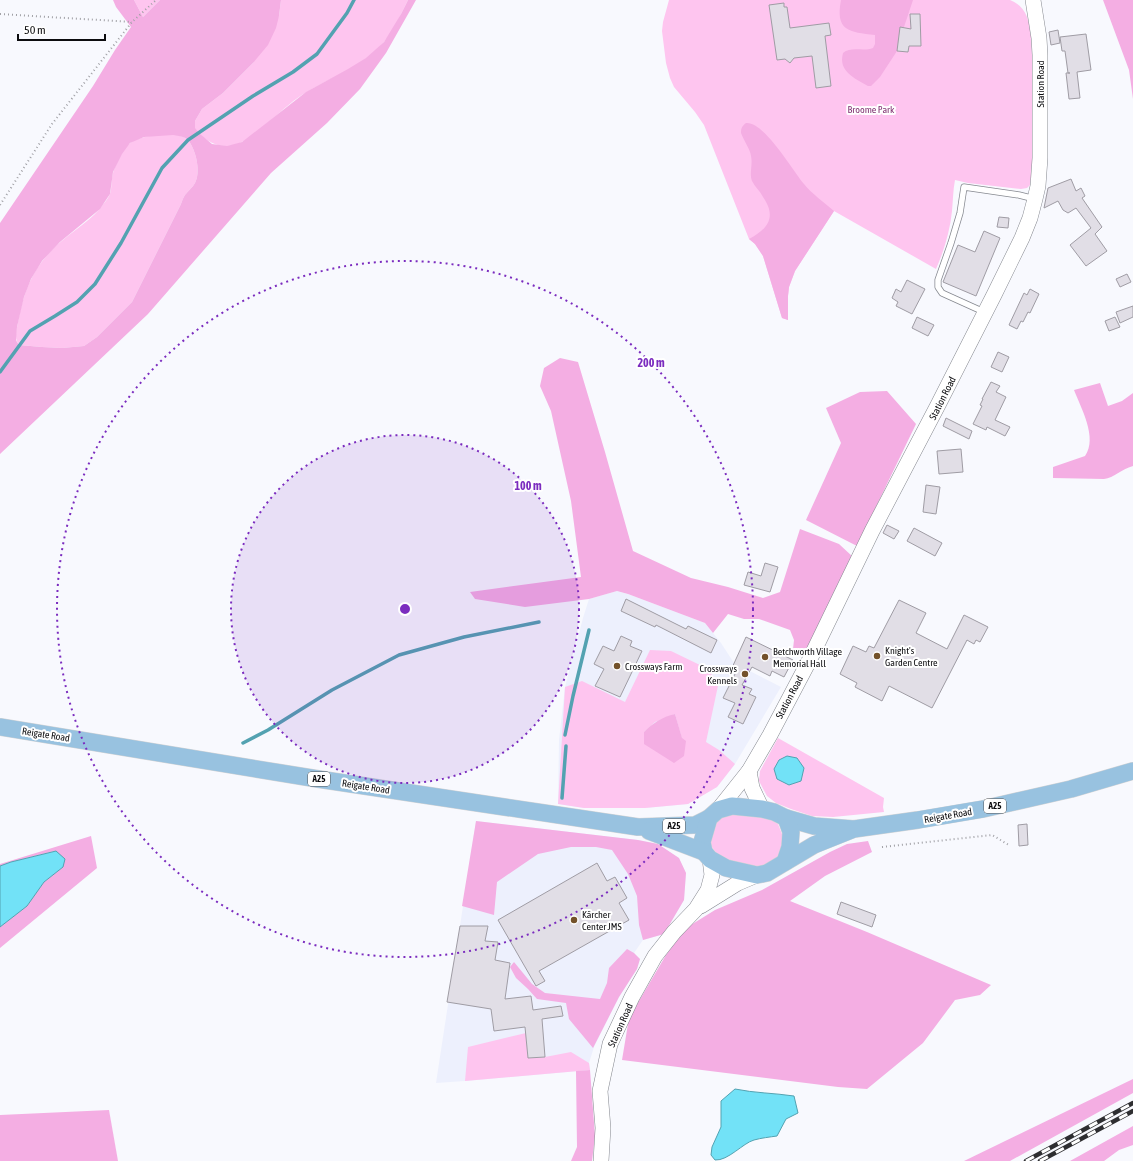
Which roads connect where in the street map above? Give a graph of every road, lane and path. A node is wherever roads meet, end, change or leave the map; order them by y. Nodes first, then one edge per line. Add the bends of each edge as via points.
1 (156, 0) edge
2 (1033, 0) edge
3 (0, 14) edge
4 (132, 22) junction
5 (1036, 199) junction
6 (0, 205) edge
7 (985, 312) junction
8 (0, 727) edge
9 (1133, 770) edge
10 (749, 771) junction
11 (762, 809) junction
12 (714, 814) junction
13 (786, 818) junction
14 (638, 827) junction
15 (854, 829) junction
16 (1009, 845) dead end
17 (882, 847) dead end
18 (707, 856) junction
19 (785, 862) junction
20 (758, 875) junction
21 (696, 909) junction
22 (601, 1161) edge

1 - 4 path
2 - 5 street, Station Road via 1041,65
3 - 4 path
4 - 6 path via 52,124
5 - 7 street, Station Road via 1024,232
5 - 7 lane via 964,187 960,213 938,287 942,293
7 - 10 street, Station Road via 872,531 808,663
8 - 14 main road, Reigate Road / A25
9 - 15 main road, Reigate Road / A25 via 1071,789 982,809
10 - 11 street via 752,788
10 - 12 street, Station Road
11 - 12 main road via 732,806
11 - 13 main road
12 - 14 main road, Reigate Road / A25 via 694,825
12 - 18 main road via 702,842
13 - 15 main road, Reigate Road / A25 via 814,826
13 - 19 main road via 791,832
14 - 18 main road, Reigate Road / A25
15 - 19 main road, Reigate Road / A25 via 814,845
16 - 17 path via 992,835
18 - 20 main road via 726,868
18 - 21 street, Station Road via 712,875 708,890
19 - 20 main road via 767,873
20 - 21 street, Station Road via 738,882
21 - 22 street, Station Road via 655,956 610,1044 600,1091 603,1128

